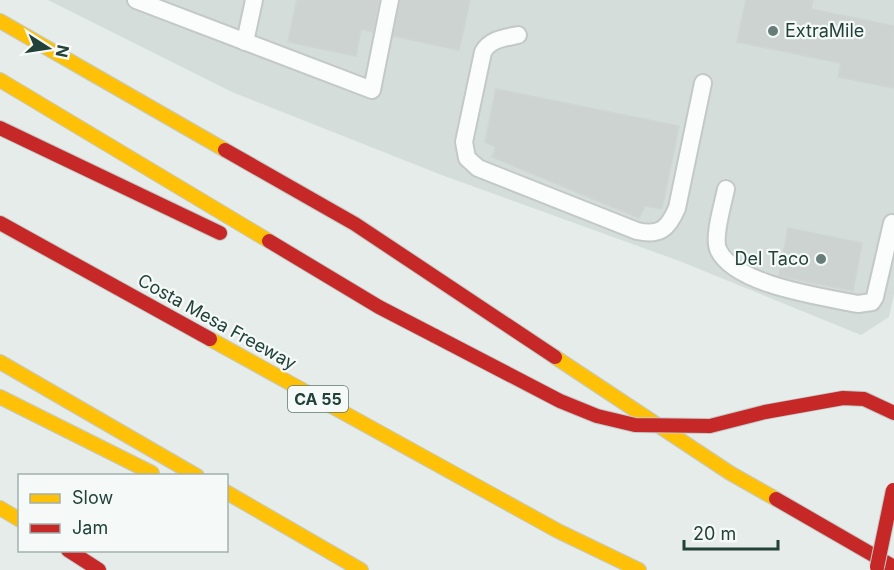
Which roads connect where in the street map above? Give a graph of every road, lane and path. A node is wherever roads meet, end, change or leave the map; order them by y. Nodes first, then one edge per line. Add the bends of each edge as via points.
1 (136, 0) edge
2 (254, 0) edge
3 (390, 0) edge
4 (0, 21) edge
5 (518, 35) dead end
6 (245, 42) junction
7 (0, 80) edge
8 (703, 83) dead end
9 (0, 128) edge
10 (726, 189) dead end
11 (0, 223) edge
12 (892, 223) dead end
13 (227, 236) dead end
14 (260, 251) dead end
15 (379, 307) junction
16 (0, 362) edge
17 (0, 397) edge
18 (894, 413) edge
19 (154, 474) edge
20 (194, 474) edge
21 (893, 490) edge
22 (228, 493) edge
23 (0, 508) edge
24 (18, 519) edge
25 (247, 520) dead end
26 (71, 552) edge
27 (877, 567) dead end
28 (894, 567) edge
29 (99, 570) edge
30 (347, 570) edge
31 (361, 570) edge
32 (639, 570) edge

1 - 6 lane
2 - 6 lane
3 - 6 lane via 372,90
4 - 28 main road via 355,224 730,473
5 - 8 lane via 492,42 483,52 464,142 467,158 478,168 637,231 661,231 671,222
7 - 15 main road
9 - 13 main road
10 - 12 lane via 717,239 718,250 726,260 759,281 858,304 872,302 875,297
11 - 32 main road, Costa Mesa Freeway / CA 55 via 558,531
14 - 15 main road
15 - 18 main road, bridge via 561,401 597,416 635,425 710,426 843,398 864,399
16 - 20 main road
17 - 19 main road
21 - 27 main road, bridge
22 - 31 main road
23 - 24 main road
25 - 30 main road
26 - 29 main road

